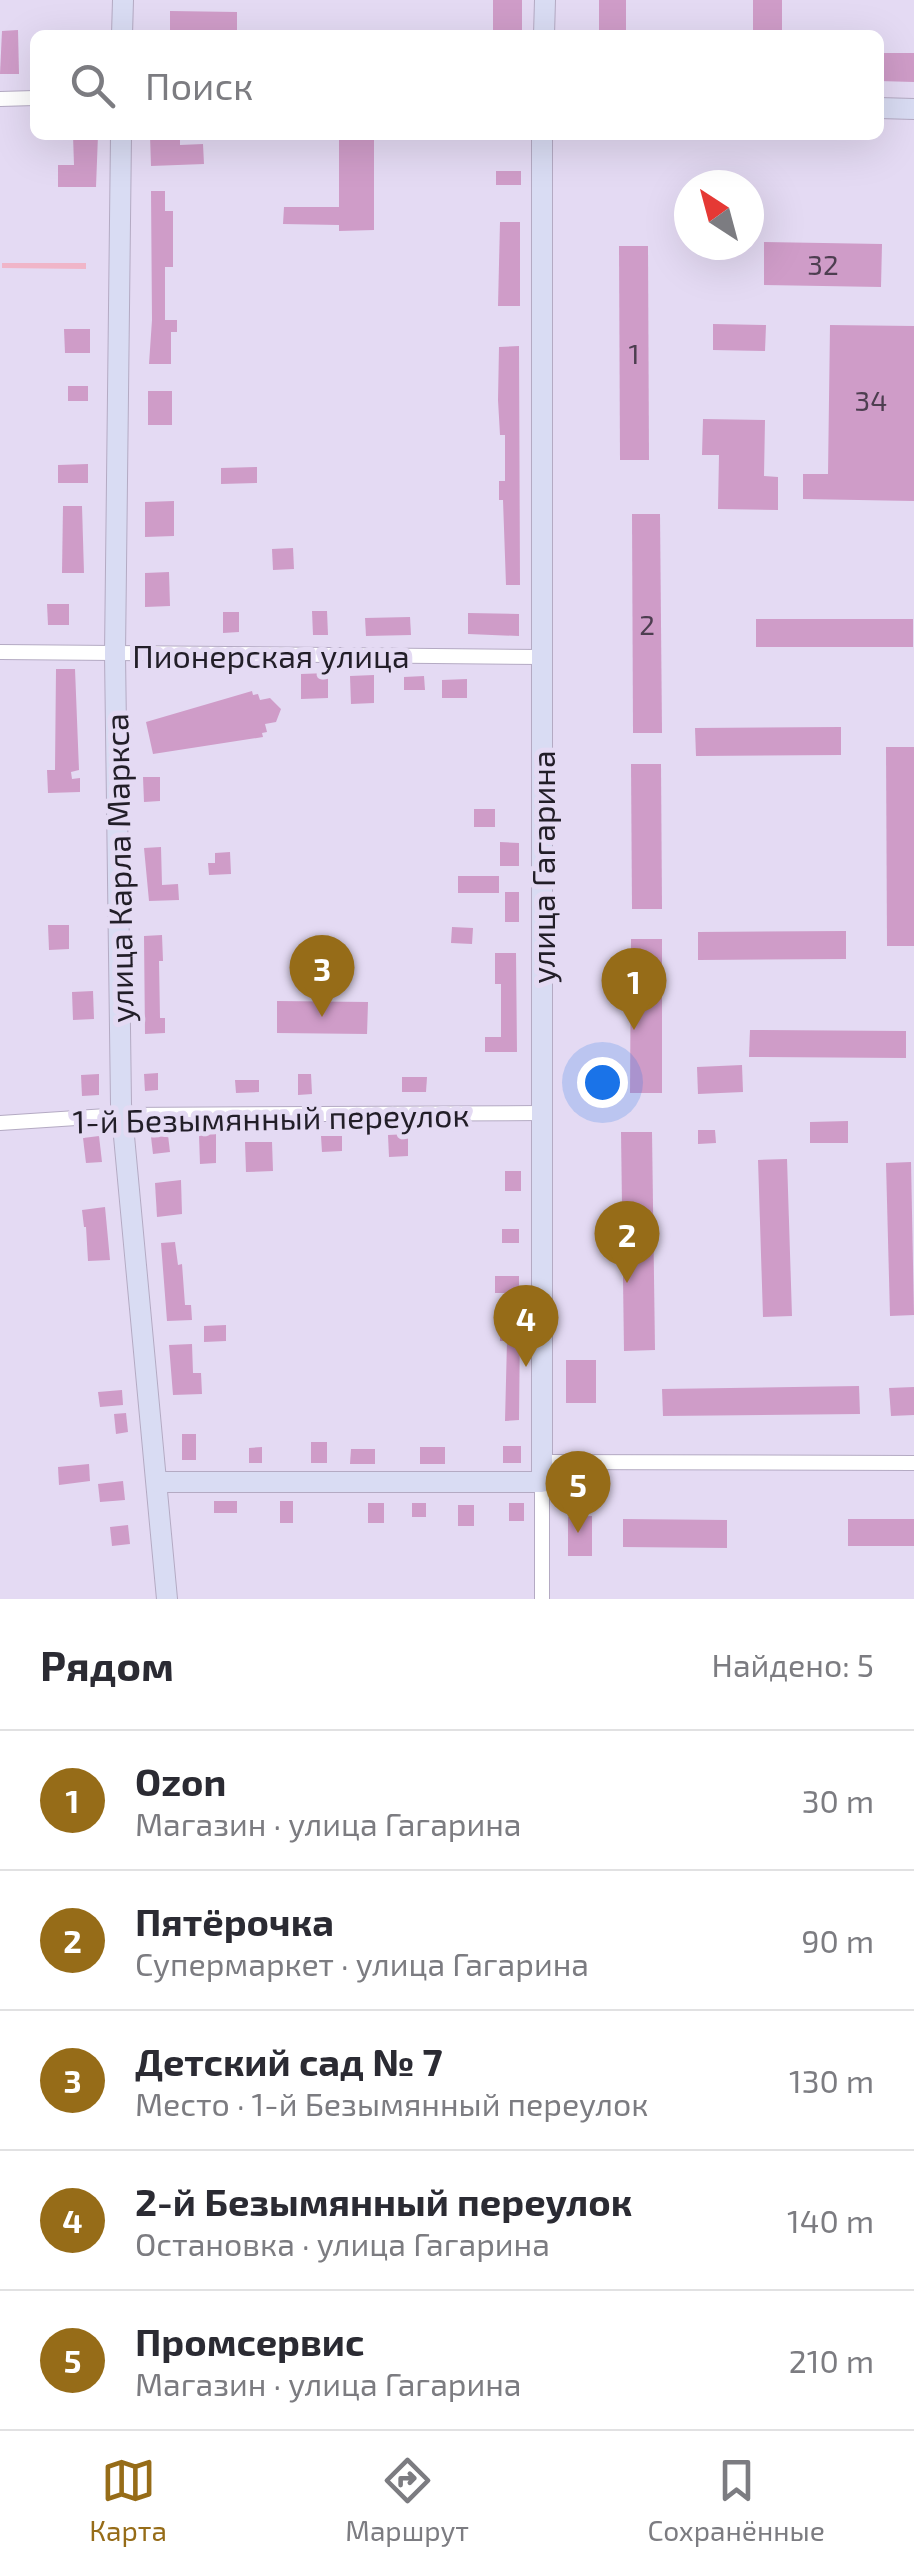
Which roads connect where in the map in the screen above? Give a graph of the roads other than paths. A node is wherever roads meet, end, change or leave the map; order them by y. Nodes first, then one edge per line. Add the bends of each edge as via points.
1 (123, 0) edge
2 (545, 0) edge
3 (122, 30) edge
4 (544, 30) edge
5 (30, 98) edge
6 (0, 99) edge
7 (884, 108) edge
8 (914, 108) edge
9 (121, 140) edge
10 (542, 140) edge
11 (0, 652) edge
12 (115, 654) junction
13 (542, 657) junction
14 (542, 1114) junction
15 (122, 1116) junction
16 (0, 1123) edge
17 (914, 1462) edge
18 (542, 1472) junction
19 (158, 1482) junction
20 (167, 1599) edge
21 (542, 1599) edge

1 - 3 main road
2 - 4 main road
5 - 6 street
7 - 8 main road
9 - 12 main road, улица Карла Маркса
10 - 13 main road, улица Гагарина
11 - 12 street, Пионерская улица
12 - 13 street, Пионерская улица
12 - 15 main road, улица Карла Маркса
13 - 14 main road, улица Гагарина
14 - 15 street, 1-й Безымянный переулок
14 - 18 main road, улица Гагарина
15 - 16 street, 1-й Безымянный переулок
15 - 19 main road, улица Карла Маркса
17 - 18 street
18 - 19 main road
18 - 21 street, улица Гагарина
19 - 20 main road, улица Карла Маркса

